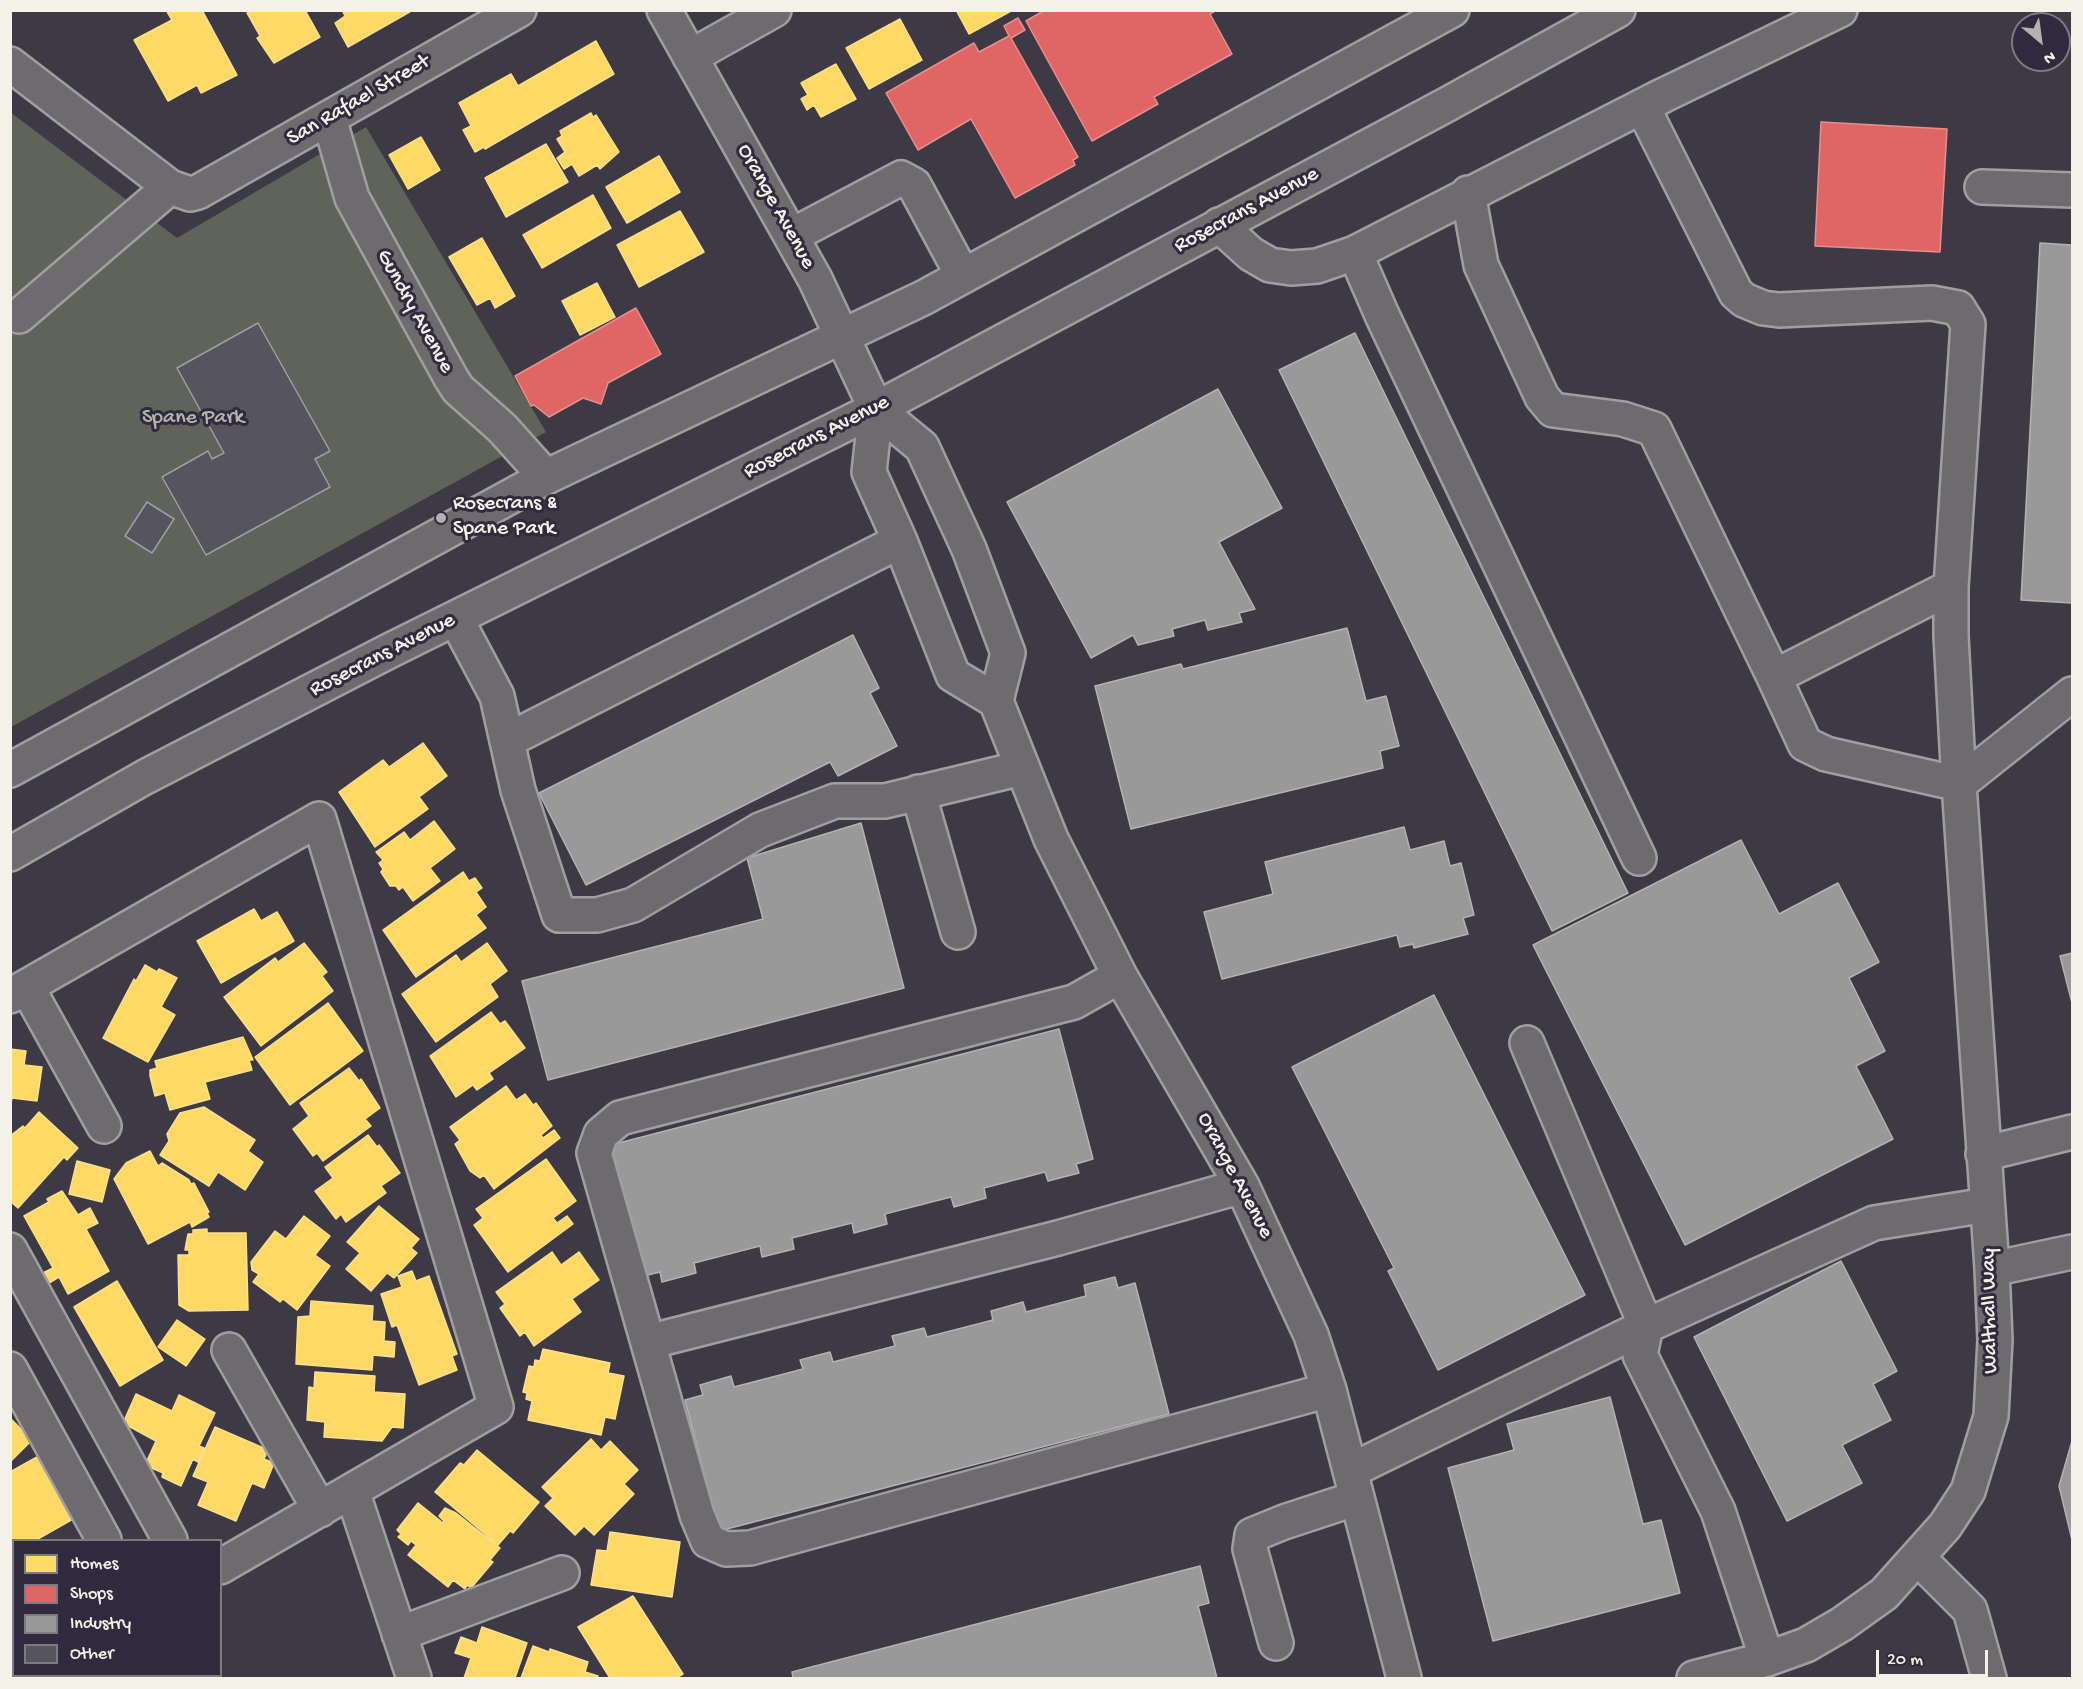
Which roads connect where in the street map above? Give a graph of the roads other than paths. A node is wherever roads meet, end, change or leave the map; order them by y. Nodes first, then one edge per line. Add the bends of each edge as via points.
1 (519, 10) edge
2 (664, 10) edge
3 (774, 10) edge
4 (1452, 10) edge
5 (1618, 10) edge
6 (1840, 10) edge
7 (690, 57) junction
8 (10, 64) edge
9 (1642, 106) junction
10 (329, 118) junction
11 (1982, 187) dead end
12 (184, 190) junction
13 (2073, 190) edge
14 (1468, 193) junction
15 (1219, 225) junction
16 (791, 236) junction
17 (1355, 253) junction
18 (963, 276) junction
19 (20, 316) dead end
20 (844, 338) junction
21 (876, 410) junction
22 (546, 477) junction
23 (900, 541) junction
24 (1951, 586) junction
25 (456, 619) junction
26 (1774, 677) junction
27 (2073, 694) edge
28 (996, 701) junction
29 (508, 740) junction
30 (1022, 768) junction
31 (10, 770) edge
32 (1959, 784) junction
33 (918, 792) junction
34 (10, 854) edge
35 (1639, 858) dead end
36 (958, 932) dead end
37 (1120, 976) junction
38 (19, 991) edge
39 (1527, 1042) dead end
40 (104, 1126) dead end
41 (2073, 1132) edge
42 (1983, 1154) junction
43 (1242, 1186) junction
44 (1987, 1205) junction
45 (10, 1250) edge
46 (2073, 1252) edge
47 (1992, 1269) junction
48 (1646, 1326) junction
49 (648, 1342) junction
50 (230, 1350) dead end
51 (10, 1369) edge
52 (1329, 1390) junction
53 (1353, 1484) junction
54 (352, 1491) junction
55 (320, 1510) junction
56 (103, 1539) edge
57 (169, 1539) edge
58 (1918, 1558) junction
59 (222, 1566) edge
60 (562, 1573) dead end
61 (399, 1634) junction
62 (1276, 1643) dead end
63 (1767, 1659) junction
64 (414, 1678) edge
65 (1404, 1678) edge
66 (1694, 1678) edge
67 (1989, 1678) edge

1 - 10 street, San Rafael Street
2 - 7 street, Orange Avenue
3 - 7 street
4 - 18 street
5 - 15 street, Rosecrans Avenue
6 - 9 street
7 - 16 street, Orange Avenue
8 - 12 street
9 - 14 street
9 - 24 street, Walthall Way via 1736,293 1744,300 1779,310 1932,303 1958,308 1968,324
10 - 12 street, San Rafael Street
10 - 22 street, Gundry Avenue via 352,198 451,378
11 - 13 street
12 - 19 street, San Rafael Street
14 - 17 street
14 - 26 street via 1481,265 1542,397 1553,410 1623,419 1654,429
15 - 17 street via 1251,254 1270,265 1317,266
15 - 21 street, Rosecrans Avenue
16 - 18 street via 901,178 914,185
16 - 20 street, Orange Avenue
17 - 35 street
18 - 20 street
20 - 21 street, Orange Avenue
20 - 22 street
21 - 23 street via 868,472
21 - 25 street, Rosecrans Avenue
21 - 28 street, Orange Avenue via 922,447 969,549 1008,653
22 - 31 street
23 - 28 street via 953,675
23 - 29 street
24 - 26 street
24 - 32 street, Walthall Way
25 - 29 street via 497,696
25 - 34 street, Rosecrans Avenue via 146,777
26 - 32 street via 1805,744 1826,754
27 - 32 street
28 - 30 street, Orange Avenue
29 - 33 street via 518,790 559,915 571,917 633,905 760,830 816,807 835,801 885,801
30 - 33 street
30 - 37 street, Orange Avenue via 1063,865
32 - 42 street, Walthall Way
33 - 36 street
37 - 43 street, Orange Avenue
37 - 49 street via 1074,1002 620,1118 601,1134 594,1153
38 - 40 street
38 - 54 street via 319,819 496,1407
39 - 48 street
41 - 42 street
42 - 44 street, Walthall Way
43 - 49 street via 1058,1238
43 - 52 street, Orange Avenue via 1298,1302
44 - 47 street, Walthall Way
44 - 48 street via 1874,1223
45 - 57 street
46 - 47 street
47 - 58 street, Walthall Way via 1992,1405 1981,1455 1968,1491
48 - 53 street
48 - 63 street via 1640,1355 1718,1511
49 - 52 street via 697,1515 708,1540 726,1549 750,1548
50 - 55 street
51 - 56 street
52 - 53 street, Orange Avenue
53 - 62 street via 1252,1535 1250,1549
53 - 65 street, Orange Avenue
54 - 55 street
54 - 61 street
55 - 59 street
58 - 63 street, Walthall Way via 1884,1594 1842,1624 1806,1645
58 - 67 street via 1970,1610
60 - 61 street
61 - 64 street
63 - 66 street, Walthall Way

